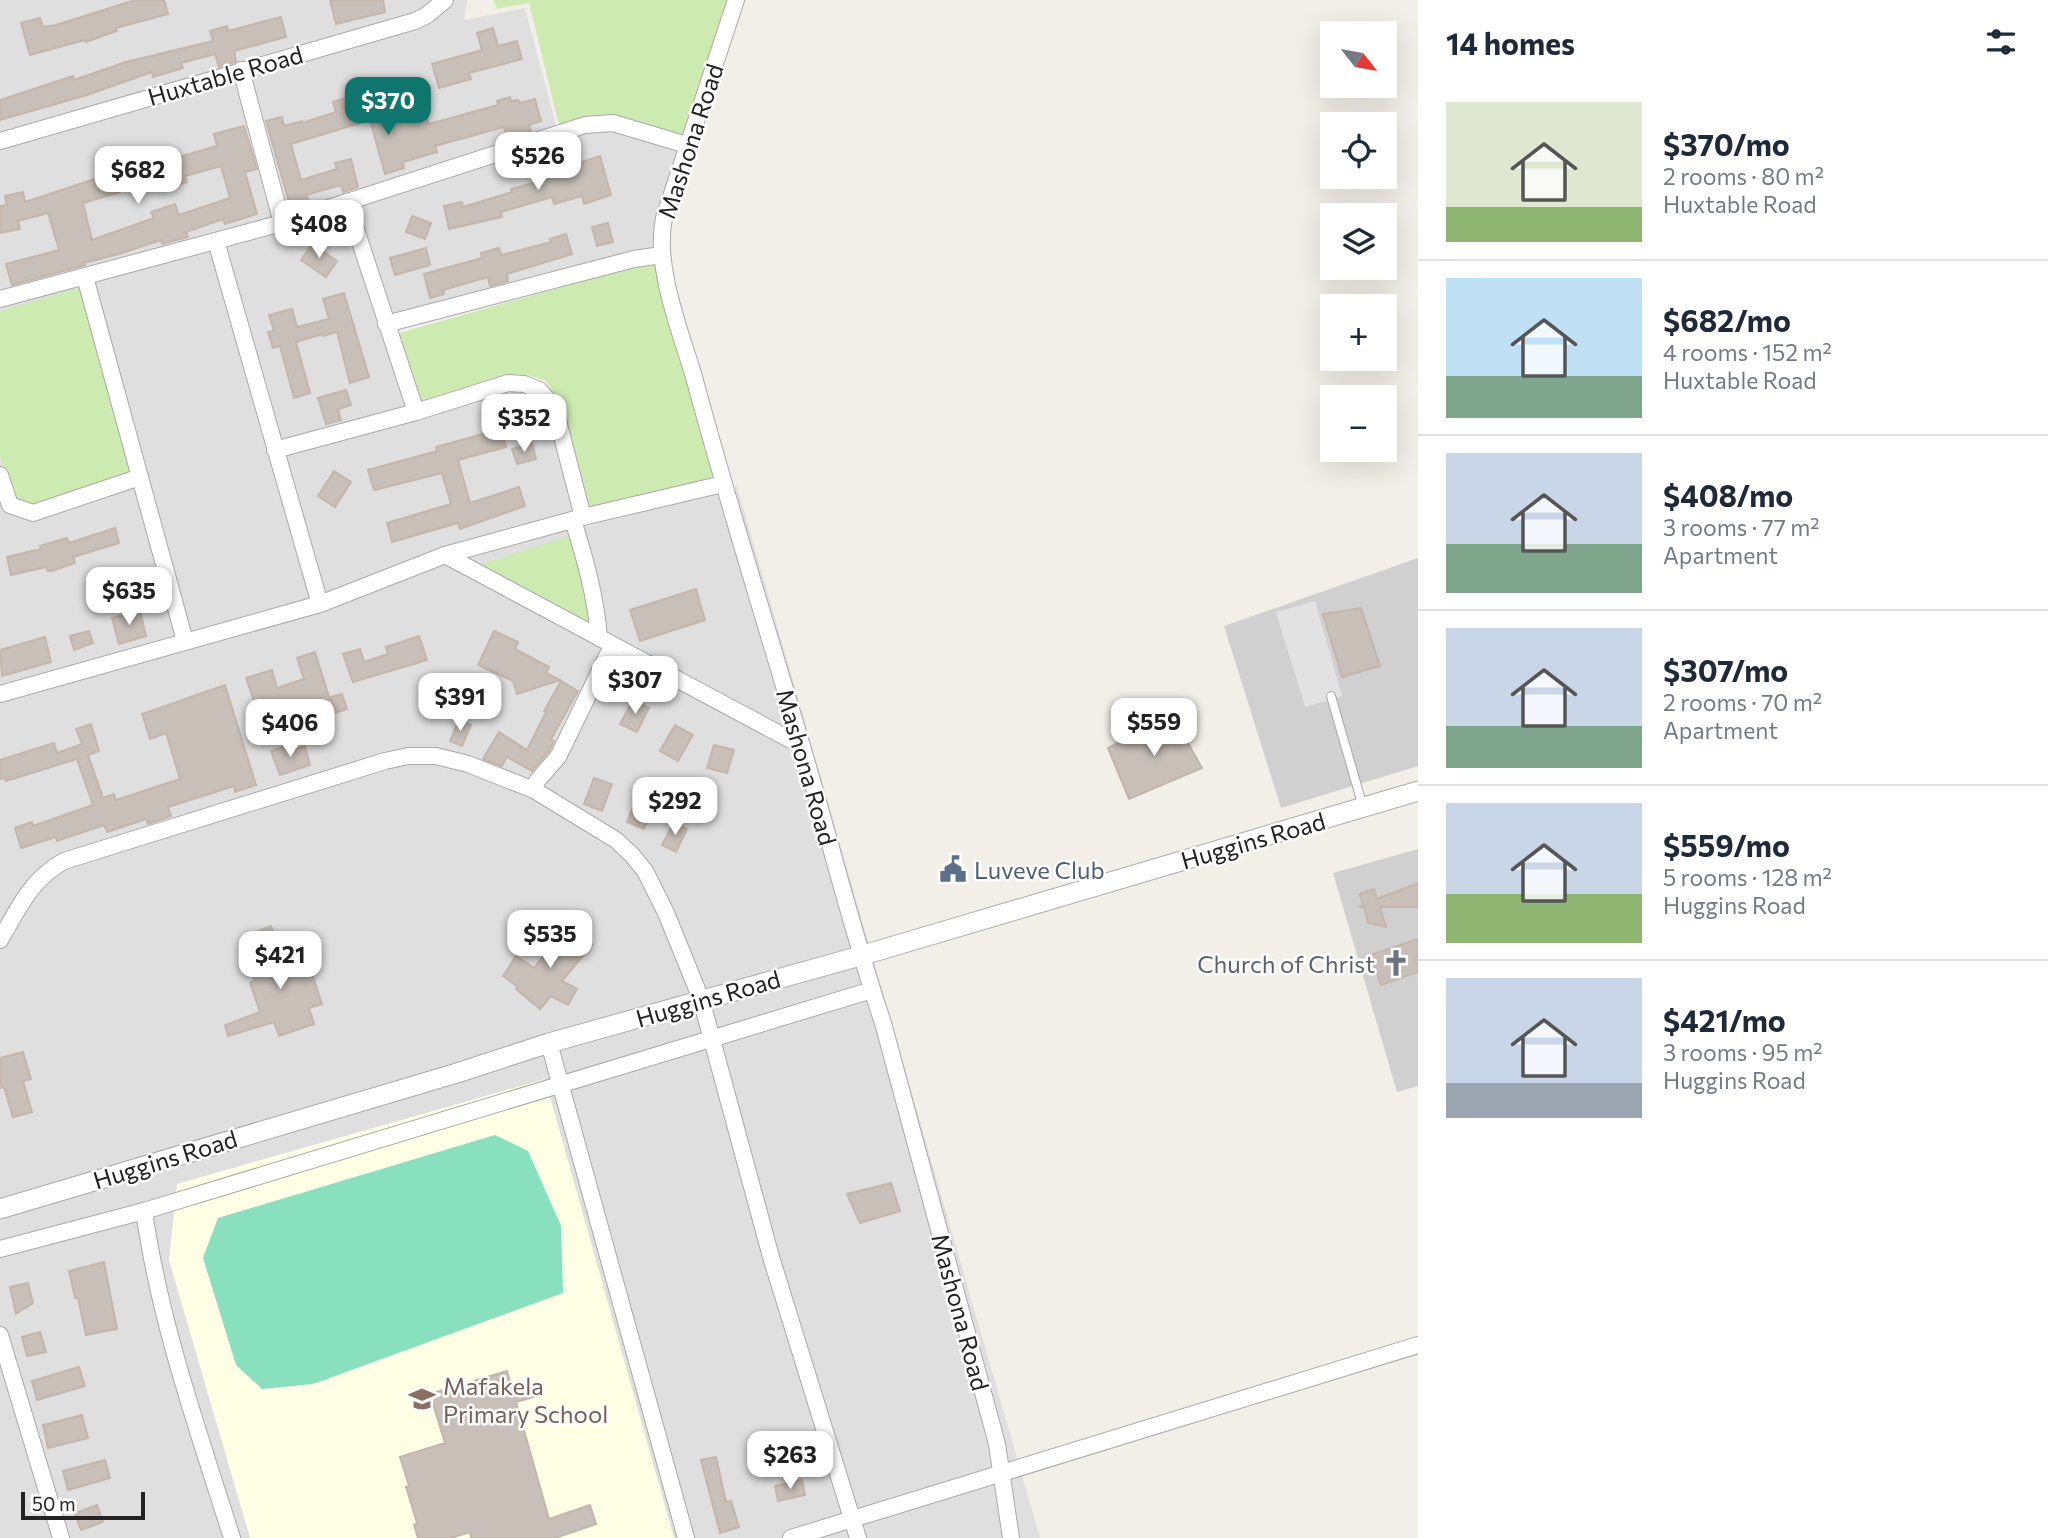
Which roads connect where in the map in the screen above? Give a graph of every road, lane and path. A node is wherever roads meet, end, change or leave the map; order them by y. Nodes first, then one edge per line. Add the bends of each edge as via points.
1 (445, 0) edge
2 (736, 0) edge
3 (241, 70) junction
4 (0, 141) edge
5 (687, 145) junction
6 (347, 202) junction
7 (282, 223) junction
8 (216, 241) junction
9 (662, 255) junction
10 (85, 277) junction
11 (0, 299) edge
12 (386, 324) junction
13 (416, 412) junction
14 (275, 450) junction
15 (0, 475) edge
16 (141, 477) junction
17 (723, 484) junction
18 (578, 518) junction
19 (445, 555) junction
20 (320, 604) junction
21 (185, 641) junction
22 (605, 642) junction
23 (0, 694) edge
24 (1331, 696) dead end
25 (802, 746) junction
26 (534, 790) junction
27 (1418, 791) edge
28 (1363, 807) junction
29 (0, 940) edge
30 (860, 956) junction
31 (872, 990) junction
32 (701, 999) junction
33 (711, 1037) junction
34 (549, 1043) junction
35 (561, 1086) junction
36 (0, 1209) edge
37 (144, 1211) junction
38 (0, 1249) edge
39 (0, 1335) edge
40 (1418, 1345) edge
41 (1003, 1473) junction
42 (852, 1520) junction
43 (61, 1538) edge
44 (232, 1538) edge
45 (686, 1538) edge
46 (791, 1538) edge
47 (858, 1538) edge
48 (1011, 1538) edge

1 - 3 street, Huxtable Road via 415,21
2 - 5 street, Mashona Road
3 - 4 street, Huxtable Road
3 - 7 street
5 - 6 street via 613,123 585,125
5 - 9 street, Mashona Road via 664,218
6 - 7 street
6 - 12 street
7 - 8 street
8 - 10 street
8 - 14 street
9 - 12 street
9 - 17 street, Mashona Road
10 - 11 street
10 - 16 street
12 - 13 street
13 - 14 street
13 - 18 street via 508,383 539,390 558,421
14 - 20 street
15 - 16 street via 10,505 33,513
16 - 21 street
17 - 18 street
17 - 25 street, Mashona Road
18 - 19 street
18 - 22 street
19 - 20 street
19 - 22 street
20 - 21 street
21 - 23 street
22 - 25 street
22 - 26 street via 558,757
24 - 28 lane
25 - 30 street, Mashona Road
26 - 29 street via 436,756 385,761 64,861 31,887
26 - 32 street via 616,840 645,871
27 - 28 street, Huggins Road
28 - 30 street, Huggins Road
30 - 31 street, Mashona Road
30 - 32 street, Huggins Road
31 - 33 street
31 - 41 street, Mashona Road
32 - 33 street
32 - 34 street, Huggins Road
33 - 35 street
33 - 42 street via 771,1257
34 - 35 street
34 - 36 street, Huggins Road
35 - 37 street
35 - 45 street
37 - 38 street
37 - 44 street via 176,1361
39 - 43 street
40 - 41 street
41 - 42 street
41 - 48 street, Mashona Road
42 - 46 street
42 - 47 street

